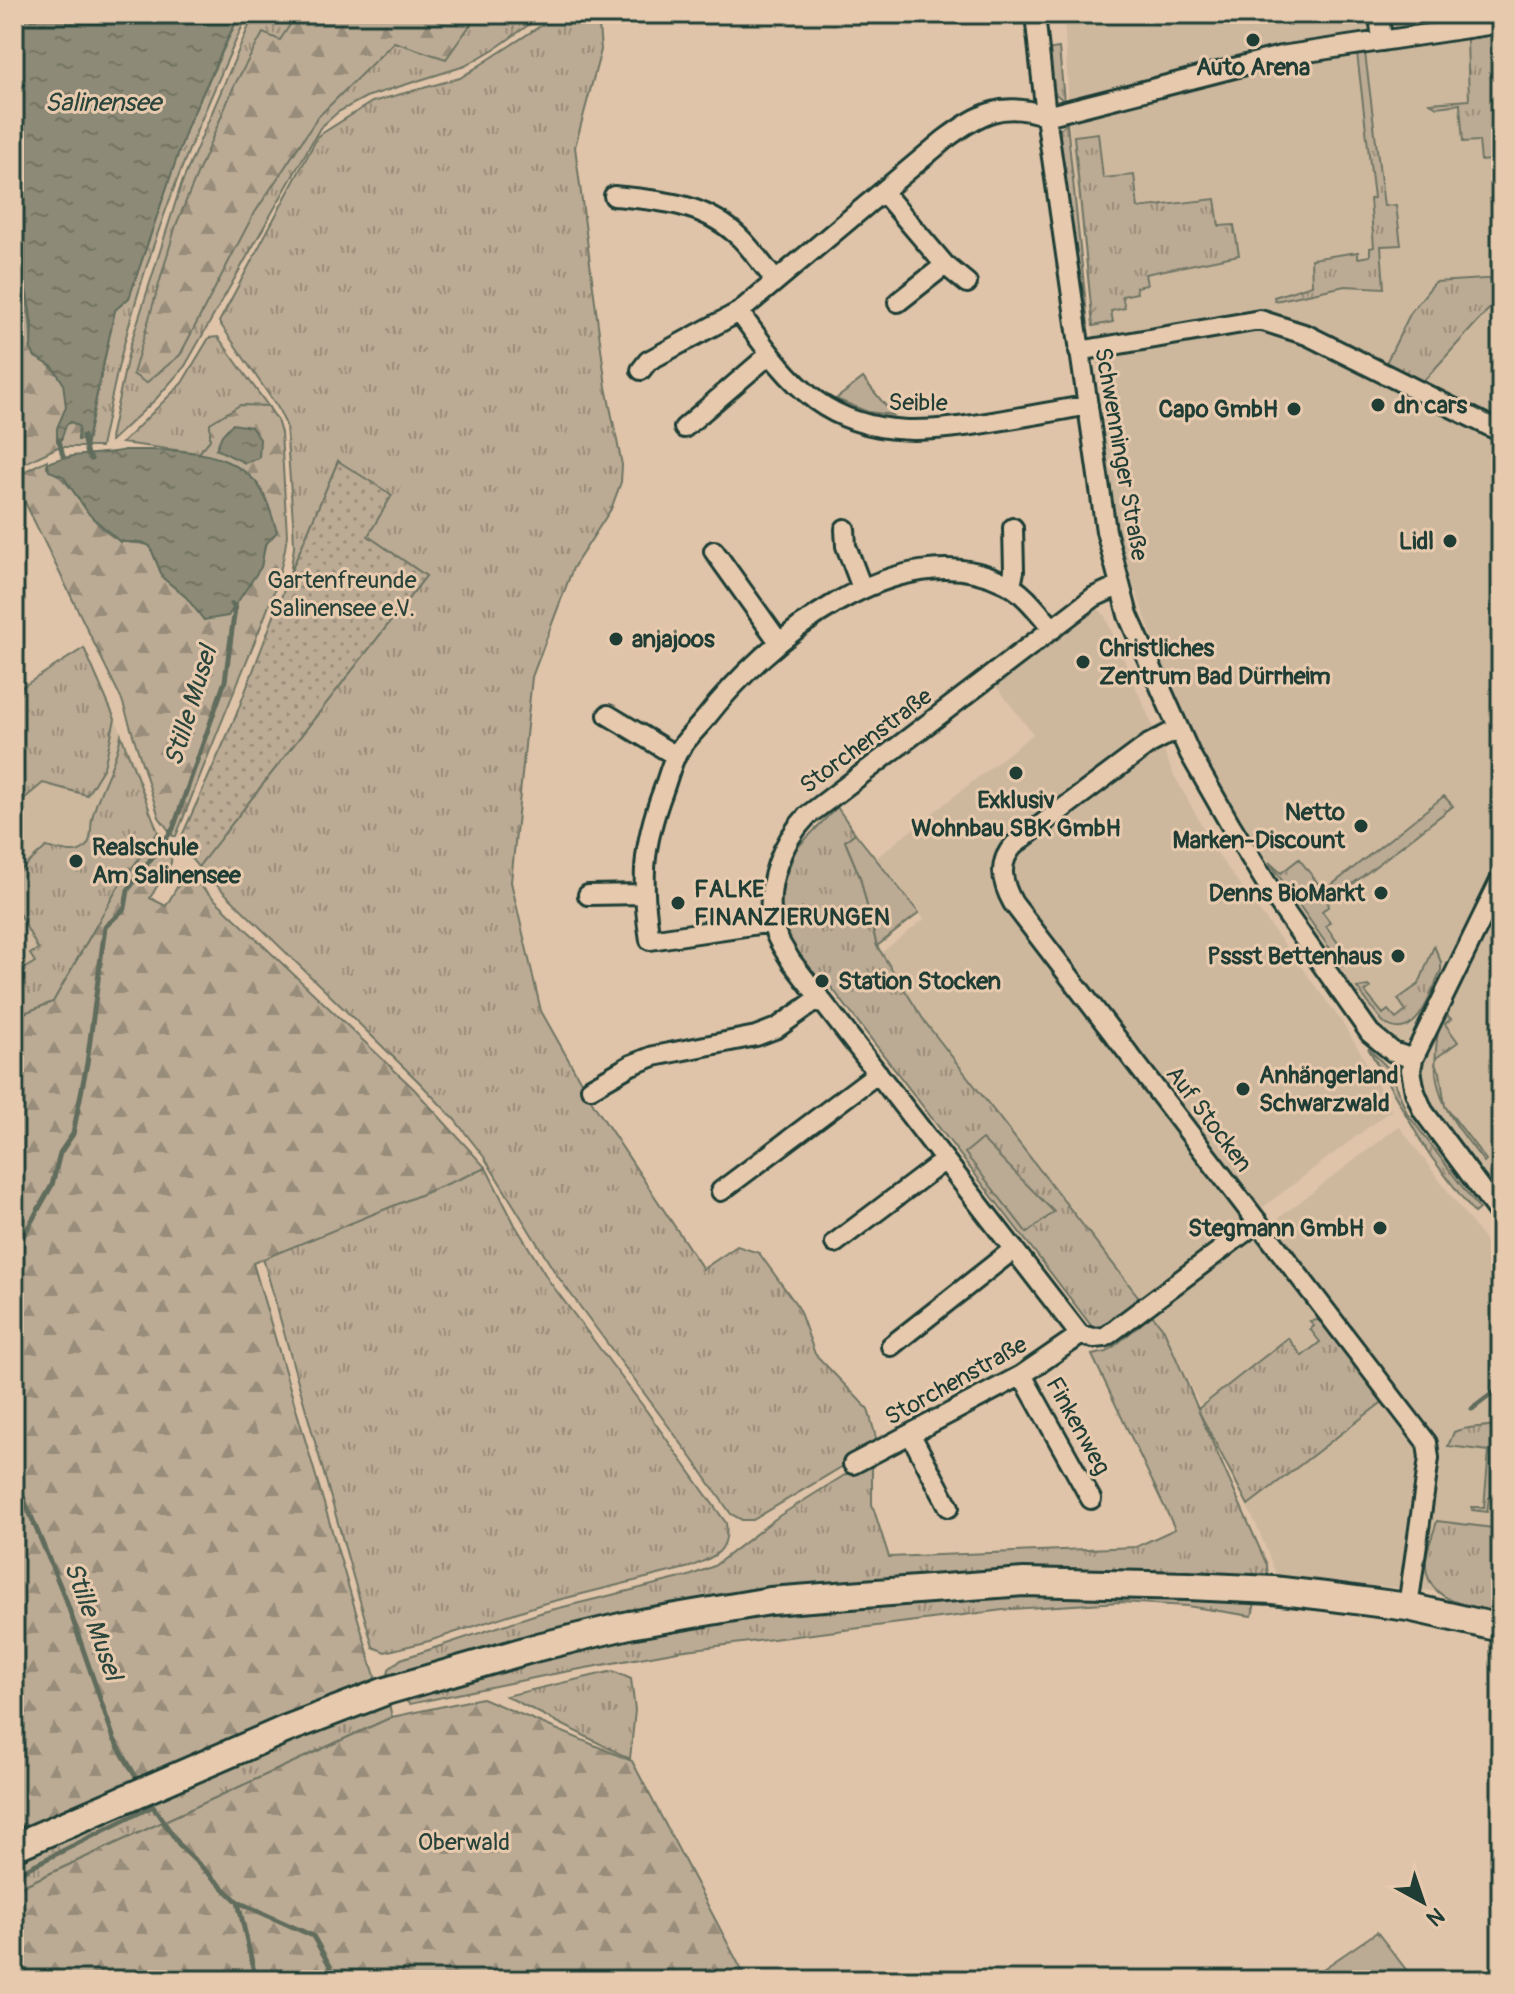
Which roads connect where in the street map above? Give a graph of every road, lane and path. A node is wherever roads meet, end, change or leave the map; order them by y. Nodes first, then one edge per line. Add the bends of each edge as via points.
1 (1035, 14) edge
2 (1379, 14) edge
3 (1501, 23) edge
4 (1382, 41) junction
5 (1046, 116) junction
6 (883, 192) junction
7 (614, 196) dead end
8 (945, 265) junction
9 (776, 281) junction
10 (967, 283) dead end
11 (898, 302) dead end
12 (739, 312) junction
13 (1079, 351) junction
14 (770, 354) junction
15 (641, 370) dead end
16 (1088, 405) junction
17 (684, 428) dead end
18 (1501, 432) edge
19 (1013, 528) dead end
20 (845, 529) dead end
21 (714, 551) dead end
22 (1120, 585) junction
23 (1011, 586) junction
24 (862, 588) junction
25 (1053, 629) junction
26 (779, 642) junction
27 (608, 715) dead end
28 (1178, 729) junction
29 (676, 756) junction
30 (1501, 879) edge
31 (643, 894) junction
32 (588, 895) dead end
33 (772, 922) junction
34 (819, 998) junction
35 (1413, 1059) junction
36 (878, 1073) junction
37 (591, 1088) dead end
38 (945, 1160) junction
39 (721, 1191) dead end
40 (1501, 1216) edge
41 (1258, 1222) junction
42 (835, 1243) dead end
43 (1014, 1249) junction
44 (1080, 1335) junction
45 (891, 1346) dead end
46 (1022, 1375) junction
47 (911, 1435) junction
48 (853, 1464) dead end
49 (1091, 1499) dead end
50 (949, 1507) dead end
51 (1408, 1607) junction
52 (1501, 1628) edge
53 (14, 1847) edge

1 - 5 street, Schwenninger Straße
2 - 4 street
3 - 4 street
4 - 5 street via 1281,56
5 - 6 street via 1016,107 980,116
5 - 13 street, Schwenninger Straße
6 - 8 street
6 - 9 street
7 - 9 street via 662,200 705,212 737,234
8 - 10 street
8 - 11 street
9 - 12 street
12 - 14 street, Seible
12 - 15 street via 648,361
13 - 16 street, Schwenninger Straße
13 - 18 street via 1260,320 1307,335
14 - 16 street, Seible via 823,405 883,429 948,430
14 - 17 street
16 - 22 street, Schwenninger Straße via 1106,531
19 - 23 street
20 - 24 street
21 - 26 street
22 - 25 street, Storchenstraße via 1094,597
22 - 28 street, Schwenninger Straße
23 - 24 street via 973,572 936,570
23 - 25 street
24 - 26 street
25 - 33 street, Storchenstraße via 800,823 778,861
26 - 29 street via 727,690
27 - 29 street
28 - 35 street, Schwenninger Straße via 1256,867 1345,998 1370,1033 1393,1052
28 - 41 street, Auf Stocken via 1149,744 1014,845 1007,852 1002,876 1013,903
29 - 31 street via 644,859
30 - 35 street
31 - 32 street
31 - 33 street via 650,940
33 - 34 street, Storchenstraße via 791,961
34 - 36 street, Storchenstraße
34 - 37 street via 777,1028 654,1056
35 - 40 street via 1415,1092 1423,1111
36 - 38 street, Storchenstraße
36 - 39 street
38 - 42 street
38 - 43 street, Storchenstraße
41 - 44 street, Storchenstraße via 1105,1337
41 - 51 street, Auf Stocken via 1427,1443 1428,1471
43 - 44 street, Storchenstraße
43 - 45 street
44 - 46 street, Storchenstraße
46 - 47 street, Storchenstraße
46 - 49 street, Finkenweg
47 - 48 street, Storchenstraße
47 - 50 street
51 - 52 street
51 - 53 street via 1273,1590 1024,1582 770,1601 629,1625 386,1691

